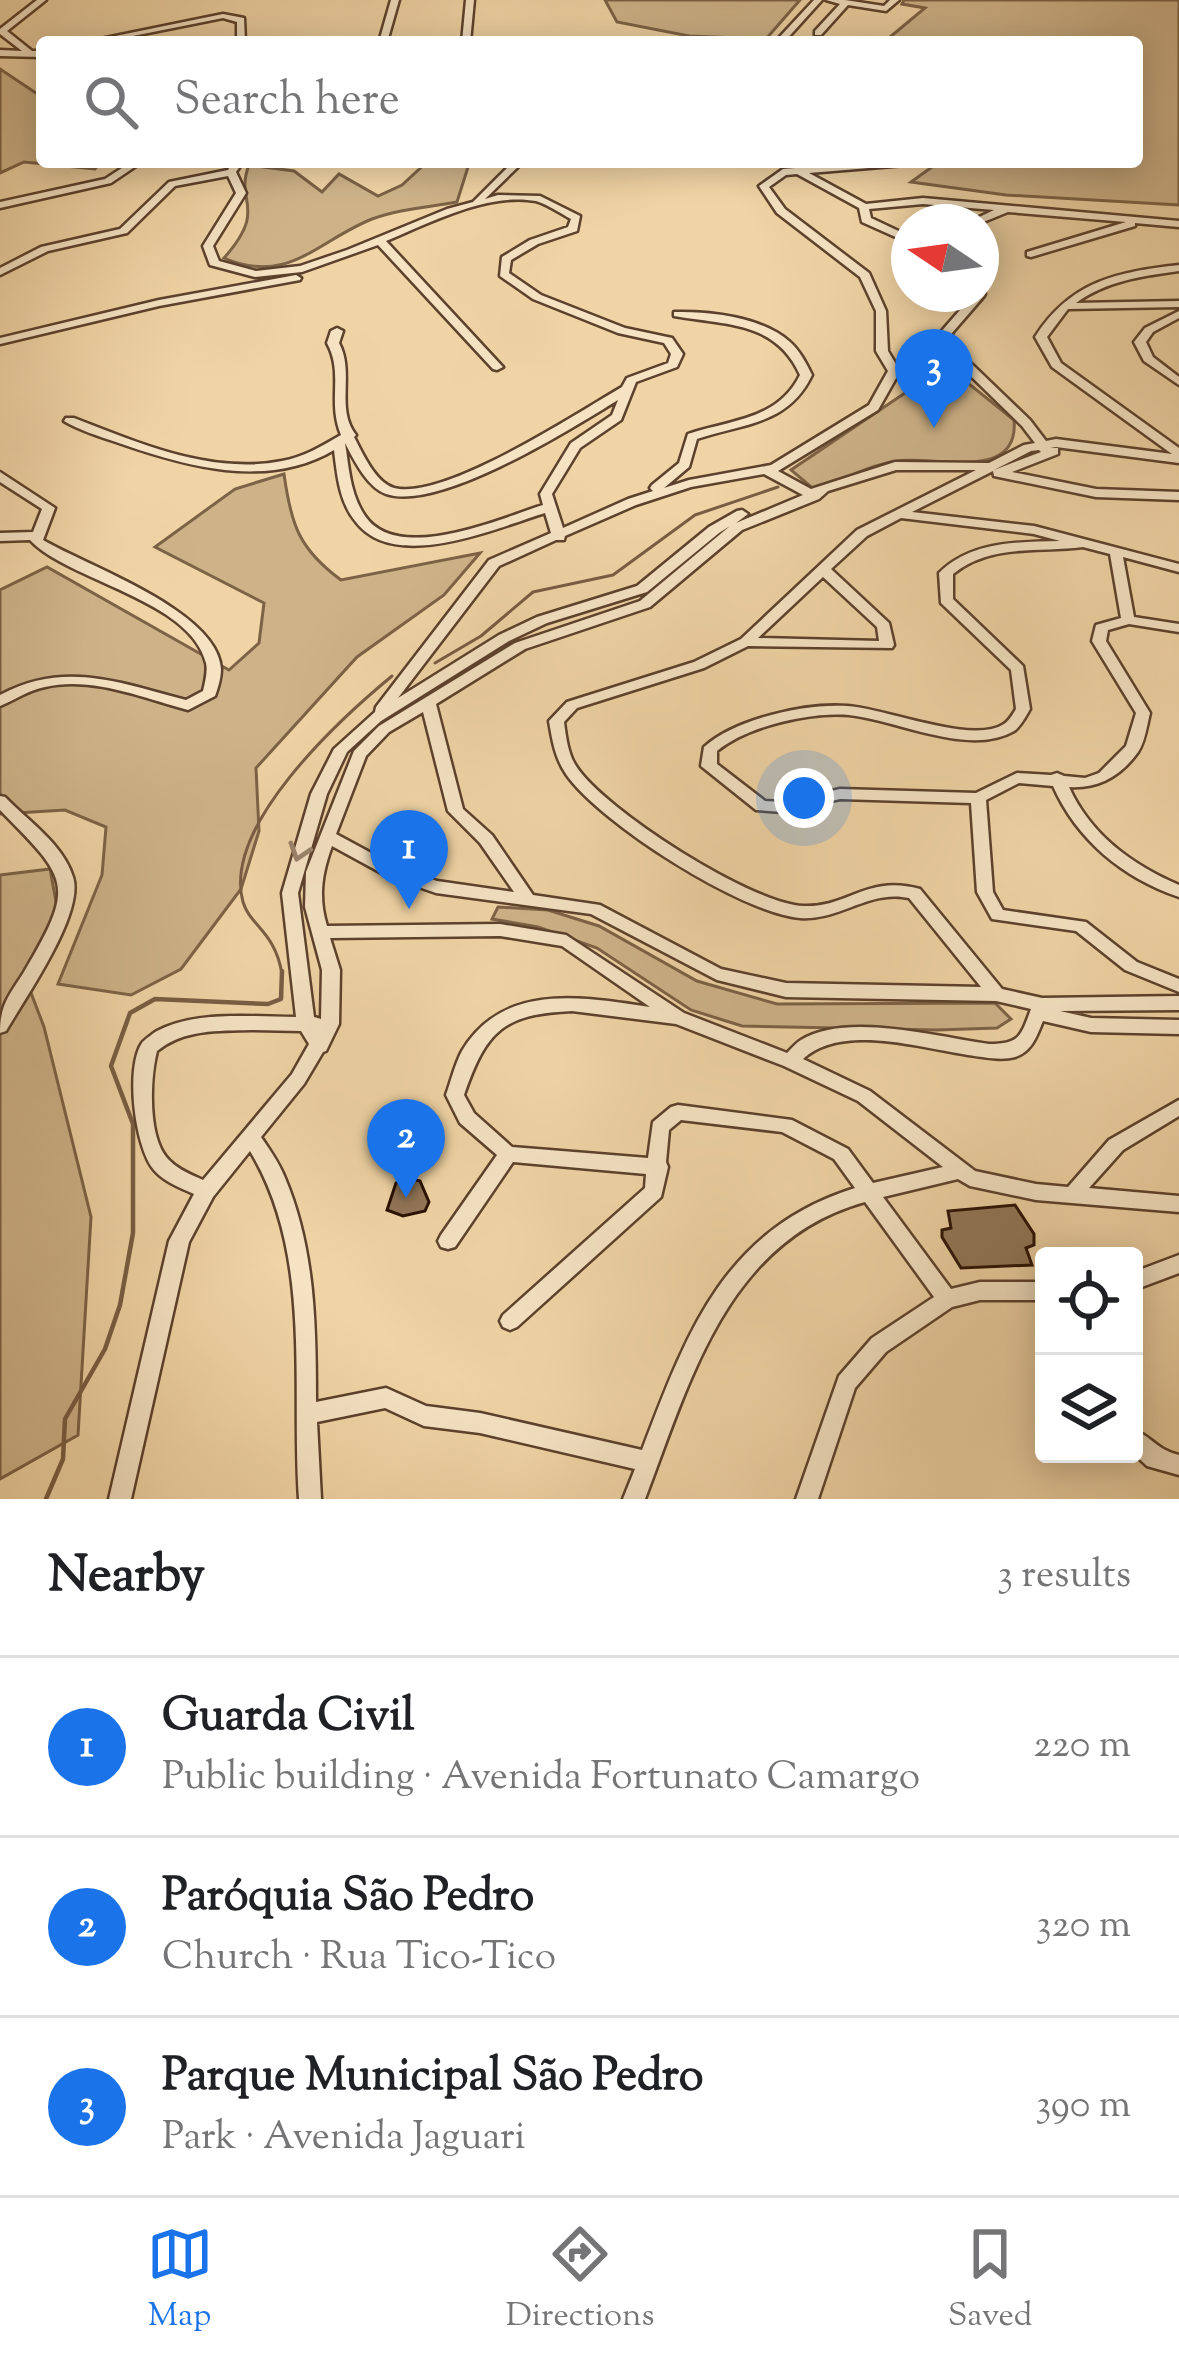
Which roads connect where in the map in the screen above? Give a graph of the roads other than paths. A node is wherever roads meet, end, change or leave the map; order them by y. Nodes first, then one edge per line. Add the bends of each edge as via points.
1 (42, 0) edge
2 (395, 0) edge
3 (470, 0) edge
4 (818, 0) edge
5 (830, 0) edge
6 (895, 0) edge
7 (845, 4) junction
8 (818, 33) dead end
9 (120, 36) edge
10 (241, 36) edge
11 (385, 36) edge
12 (467, 36) edge
13 (785, 36) edge
14 (28, 52) junction
15 (0, 53) edge
16 (36, 53) edge
17 (127, 168) edge
18 (231, 168) edge
19 (235, 168) edge
20 (512, 168) edge
21 (834, 168) edge
22 (798, 171) junction
23 (477, 202) junction
24 (0, 205) edge
25 (863, 207) junction
26 (1008, 208) junction
27 (999, 212) edge
28 (1137, 222) junction
29 (1179, 224) edge
30 (891, 232) edge
31 (380, 241) junction
32 (1031, 254) dead end
33 (320, 263) junction
34 (1179, 268) edge
35 (0, 272) edge
36 (1179, 304) edge
37 (1067, 306) junction
38 (964, 312) edge
39 (678, 314) dead end
40 (1179, 314) edge
41 (337, 331) dead end
42 (0, 341) edge
43 (497, 367) dead end
44 (1179, 382) edge
45 (625, 390) junction
46 (1021, 418) junction
47 (70, 421) dead end
48 (345, 439) junction
49 (1043, 447) junction
50 (1179, 457) edge
51 (930, 466) junction
52 (998, 469) junction
53 (768, 471) junction
54 (950, 471) junction
55 (0, 476) edge
56 (1054, 484) junction
57 (956, 485) junction
58 (815, 493) junction
59 (935, 496) junction
60 (1179, 496) edge
61 (632, 502) junction
62 (551, 507) junction
63 (903, 515) junction
64 (0, 537) edge
65 (559, 537) junction
66 (37, 540) junction
67 (1079, 544) junction
68 (1116, 554) junction
69 (1149, 564) junction
70 (822, 568) junction
71 (1179, 568) edge
72 (1179, 579) edge
73 (665, 581) junction
74 (1128, 620) junction
75 (1179, 628) edge
76 (746, 642) junction
77 (0, 700) edge
78 (428, 702) junction
79 (376, 718) junction
80 (1057, 778) junction
81 (319, 794) junction
82 (977, 798) junction
83 (0, 801) edge
84 (337, 805) junction
85 (327, 836) junction
86 (1179, 891) edge
87 (526, 899) junction
88 (323, 932) junction
89 (1179, 986) edge
90 (997, 994) junction
91 (1179, 1003) edge
92 (1039, 1009) junction
93 (678, 1018) junction
94 (306, 1024) junction
95 (330, 1024) junction
96 (0, 1026) edge
97 (1179, 1028) edge
98 (320, 1046) junction
99 (790, 1060) junction
100 (1179, 1107) edge
101 (251, 1136) junction
102 (508, 1154) junction
103 (659, 1167) junction
104 (959, 1172) junction
105 (206, 1191) junction
106 (1075, 1191) junction
107 (870, 1196) junction
108 (1179, 1204) edge
109 (448, 1241) dead end
110 (1179, 1264) edge
111 (1143, 1278) edge
112 (1035, 1291) edge
113 (947, 1299) junction
114 (510, 1321) dead end
115 (306, 1414) junction
116 (1143, 1448) edge
117 (649, 1462) junction
118 (1179, 1465) edge
119 (119, 1499) edge
120 (310, 1499) edge
121 (634, 1499) edge
122 (807, 1499) edge

1 - 14 street via 2,31
2 - 11 street
3 - 12 street
4 - 13 street
5 - 7 street
6 - 7 street via 886,9
7 - 8 street
9 - 10 street via 223,16 241,20
14 - 15 street
14 - 16 street
17 - 24 street via 108,181
18 - 35 street via 172,184 123,231 45,249
19 - 33 street via 241,193 210,238 214,263 254,274
20 - 23 street
21 - 22 street
22 - 25 street
22 - 53 street via 770,178 765,189 781,211 866,275 894,371 874,407
23 - 31 street
23 - 45 street via 524,196 576,218 573,229 518,250 502,269 537,297 671,343 673,365 634,378
25 - 26 street via 900,201
25 - 30 street via 872,224
26 - 27 street
26 - 28 street
28 - 29 street
28 - 32 street
31 - 33 street
31 - 43 street
33 - 42 street via 322,270 308,276
34 - 37 street via 1113,278
36 - 37 street
37 - 50 street via 1041,337 1047,355
38 - 46 street via 949,328 947,347
39 - 61 street via 779,336 806,375 800,394 772,413 692,437 677,474
40 - 44 street via 1140,342 1148,359
41 - 48 street
45 - 48 street via 533,448 407,494 380,486
45 - 62 street via 617,417 574,446 550,480
46 - 49 street
46 - 49 street
47 - 48 street via 151,452 228,466 298,463
48 - 62 street via 340,469 356,518 384,541 422,541
49 - 50 street
49 - 52 street
49 - 52 street
49 - 56 street
51 - 52 street
51 - 54 street
51 - 58 street via 895,466
52 - 54 street
52 - 56 street
52 - 57 street
52 - 59 street
53 - 58 street
53 - 61 street
54 - 57 street
55 - 66 street via 49,508
56 - 60 street
57 - 59 street
58 - 73 street via 737,527
59 - 63 street
61 - 65 street
62 - 65 street
63 - 67 street via 1021,528
63 - 70 street via 862,533
64 - 66 street
65 - 79 street via 482,574
66 - 77 street via 156,602 205,644 215,677 202,702 188,705 70,677
67 - 68 street
67 - 82 street via 987,551 946,574 946,600 1018,668 1023,709 1012,726 972,733 820,711 744,729 709,750 716,774 761,806 840,794
68 - 69 street
68 - 74 street
69 - 71 street
69 - 72 street
70 - 76 street
70 - 76 street via 884,626 887,645
73 - 78 street via 630,612 536,639
73 - 79 street via 521,629
74 - 75 street
74 - 80 street via 1098,634 1142,708 1133,748 1096,781
76 - 90 street via 572,705 555,725 572,773 635,830 782,909 840,908 885,888 914,893
78 - 84 street via 359,754
78 - 87 street via 456,811 487,839
79 - 81 street via 341,749
80 - 82 street via 1017,778
80 - 86 street via 1091,838
81 - 84 street
81 -> 94 street via 290,893
82 - 89 street via 985,892 998,915 1080,926 1131,966
83 - 96 street via 68,888
84 - 85 street
85 - 87 street via 412,881
85 - 88 street via 312,892
87 - 90 street via 593,909 717,974 786,990
88 - 93 street via 533,932 591,954
88 - 95 street
90 - 92 street
91 - 92 street
92 - 97 street via 1091,1025
92 - 99 street via 1013,1051 843,1035 812,1040
93 - 99 street
93 - 102 street via 538,1002 504,1016 467,1059 455,1095 467,1118
94 - 95 street
94 - 98 street
94 - 105 street via 197,1027 159,1036 149,1047 146,1125 159,1165
95 - 98 street
98 - 101 street
99 - 104 street via 864,1096
100 - 106 street via 1116,1144
101 - 105 street
101 - 115 street via 278,1171 290,1213 302,1288
102 - 103 street
102 - 109 street
103 - 107 street via 658,1134 669,1115 763,1120 841,1154
103 - 114 street via 648,1198
104 - 106 street via 1008,1188
104 - 107 street
105 - 119 street via 179,1241
106 - 108 street
107 - 113 street
107 - 117 street via 808,1215 727,1292 689,1353
110 - 111 street
112 - 113 street
113 - 122 street via 879,1345 845,1383
115 - 117 street via 386,1398 424,1416
115 - 120 street
116 - 118 street
117 - 121 street

